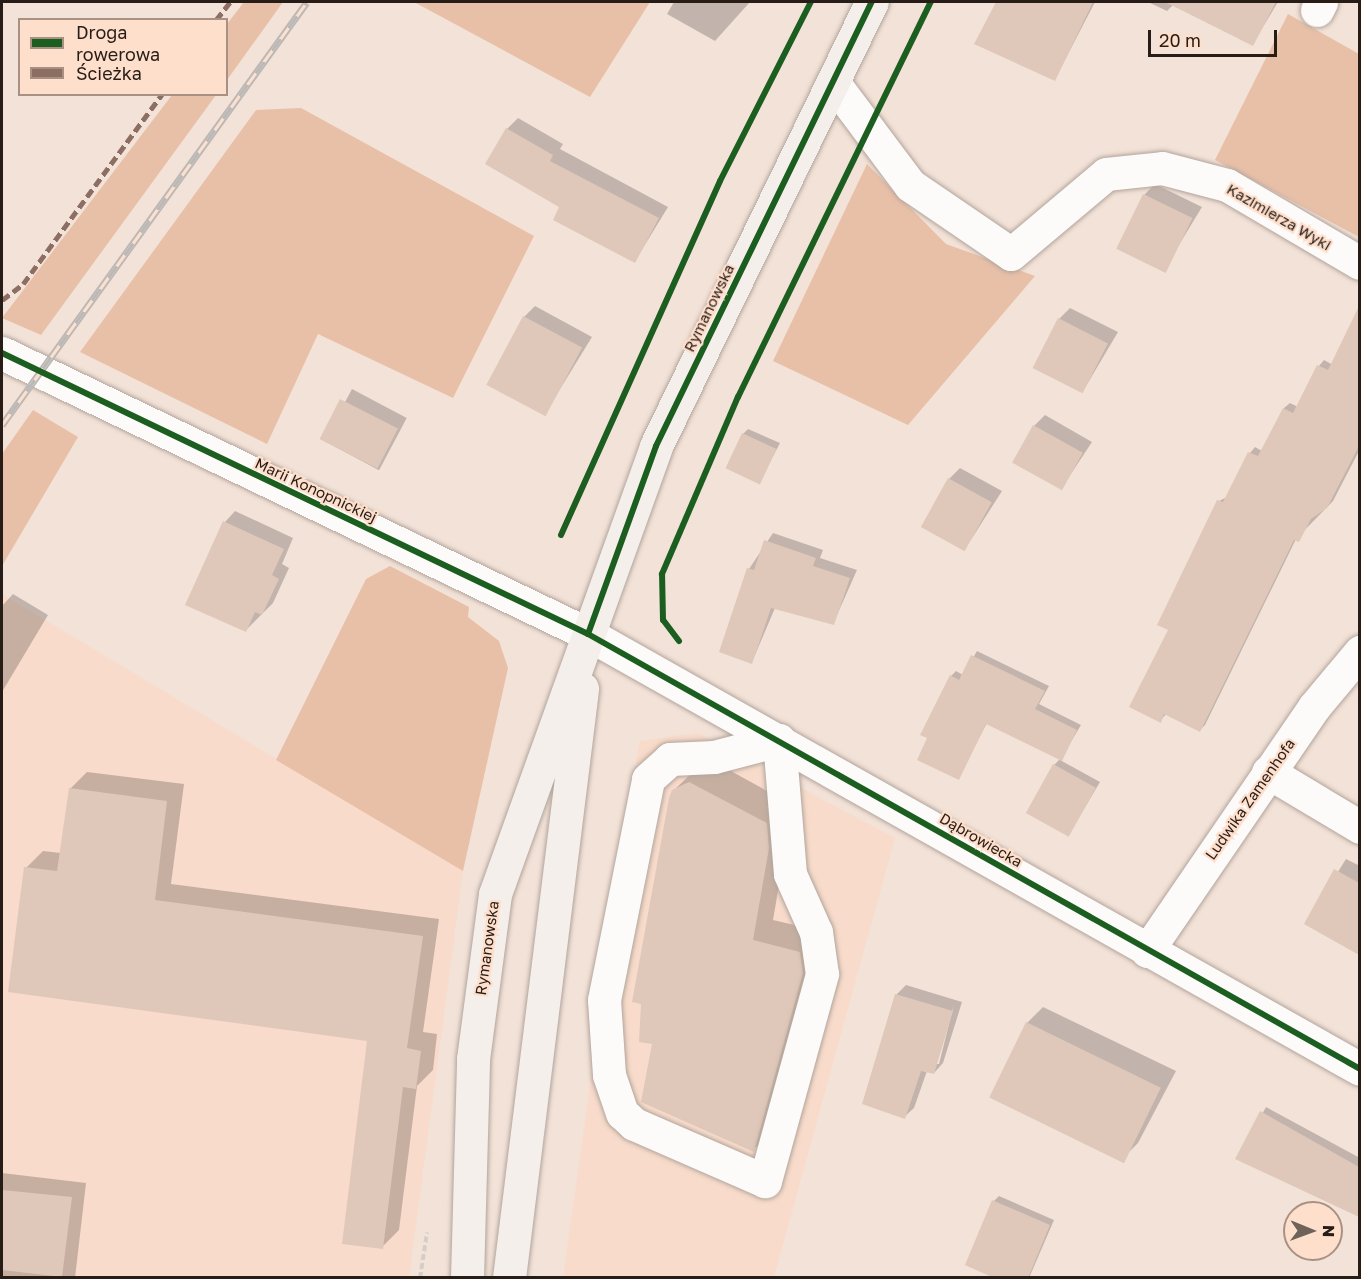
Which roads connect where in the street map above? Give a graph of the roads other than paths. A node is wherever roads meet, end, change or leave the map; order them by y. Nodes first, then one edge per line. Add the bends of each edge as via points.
1 (872, 2) edge
2 (832, 82) junction
3 (1359, 263) edge
4 (2, 353) edge
5 (588, 634) junction
6 (1359, 652) edge
7 (779, 740) junction
8 (1268, 772) junction
9 (1359, 827) edge
10 (1146, 951) junction
11 (1359, 1069) edge
12 (467, 1278) edge
13 (509, 1278) edge

1 - 2 main road, Rymanowska
2 - 3 street, Kazimierza Wyki via 910,185 1011,254 1106,174 1162,168 1227,185
2 - 5 main road, Rymanowska via 656,446
4 - 5 street, Marii Konopnickiej
5 - 7 street, Dąbrowiecka
5 - 12 main road, Rymanowska via 495,894 473,1059
5 - 13 main road, Rymanowska via 552,968
6 - 8 street, Ludwika Zamenhofa
7 - 7 street via 790,874 816,932 822,974 765,1181 634,1124 622,1113 609,1075 604,1000 648,779 670,759 714,757
7 - 10 street, Dąbrowiecka
8 - 9 street
8 - 10 street, Ludwika Zamenhofa
10 - 11 street, Dąbrowiecka

